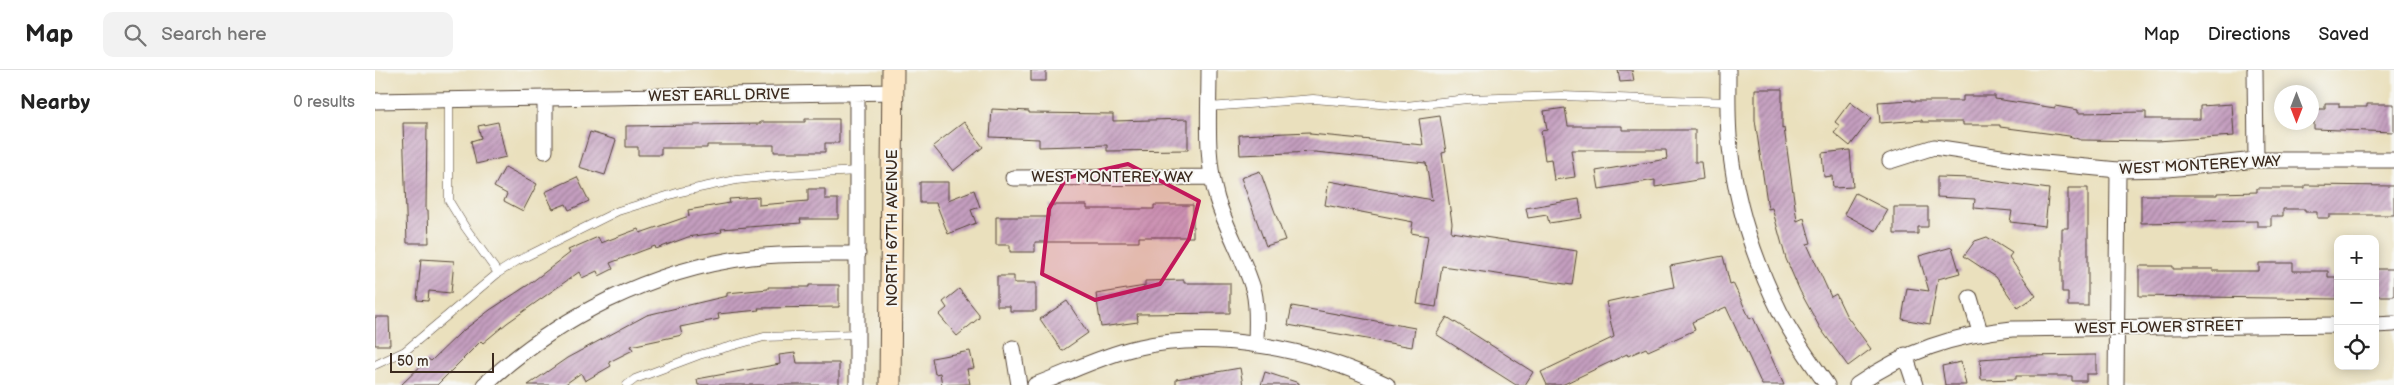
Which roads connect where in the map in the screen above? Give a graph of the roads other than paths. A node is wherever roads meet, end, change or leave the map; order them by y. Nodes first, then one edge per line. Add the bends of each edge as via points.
1 (893, 70) edge
2 (1209, 70) edge
3 (1728, 70) edge
4 (2255, 70) edge
5 (893, 92) junction
6 (857, 93) junction
7 (545, 98) junction
8 (449, 100) junction
9 (375, 101) edge
10 (1728, 102) junction
11 (1209, 107) junction
12 (545, 151) dead end
13 (2256, 160) junction
14 (2394, 160) edge
15 (1890, 161) dead end
16 (2118, 170) junction
17 (858, 171) junction
18 (1211, 177) junction
19 (1013, 178) dead end
20 (858, 254) junction
21 (498, 273) junction
22 (1970, 298) dead end
23 (2394, 324) edge
24 (2334, 325) edge
25 (2379, 325) edge
26 (2116, 327) junction
27 (1979, 332) junction
28 (857, 334) junction
29 (1255, 345) junction
30 (1013, 348) dead end
31 (1905, 355) junction
32 (375, 365) edge
33 (484, 385) edge
34 (627, 385) edge
35 (857, 385) edge
36 (891, 385) edge
37 (1019, 385) edge
38 (1035, 385) edge
39 (1387, 385) edge
40 (1827, 385) edge
41 (1857, 385) edge
42 (1915, 385) edge
43 (2116, 385) edge

1 - 5 main road, NORTH 67TH AVENUE
2 - 11 street
3 - 10 street
4 - 13 street
5 - 6 street, WEST EARLL DRIVE
5 - 36 main road, NORTH 67TH AVENUE
6 - 7 street, WEST EARLL DRIVE
6 - 17 street
7 - 8 street, WEST EARLL DRIVE
7 - 12 street
8 - 9 street, WEST EARLL DRIVE
8 - 21 lane via 449,201
10 - 11 lane via 1563,96 1467,99 1406,106 1313,99
10 - 40 street via 1737,193 1759,264 1781,315
11 - 18 street
13 - 14 street, WEST MONTEREY WAY
13 - 16 street, WEST MONTEREY WAY via 2168,169
15 - 16 street, WEST MONTEREY WAY via 1934,147
16 - 26 street
17 - 20 street
17 - 21 lane via 736,180 680,192 618,211 517,260
18 - 19 street, WEST MONTEREY WAY
18 - 29 street via 1254,292 1257,314
20 - 28 street
20 - 33 street via 751,257 711,264 625,291 554,329
21 - 32 lane via 405,350
22 - 27 street
23 - 25 street
24 - 26 street, WEST FLOWER STREET
26 - 27 street, WEST FLOWER STREET
26 - 43 street
27 - 31 street, WEST FLOWER STREET
28 - 34 lane via 764,337 699,355
28 - 35 street
29 - 38 street via 1167,343 1110,356
29 - 39 street via 1323,359
30 - 37 street
31 - 41 street, WEST FLOWER STREET
31 - 42 street

